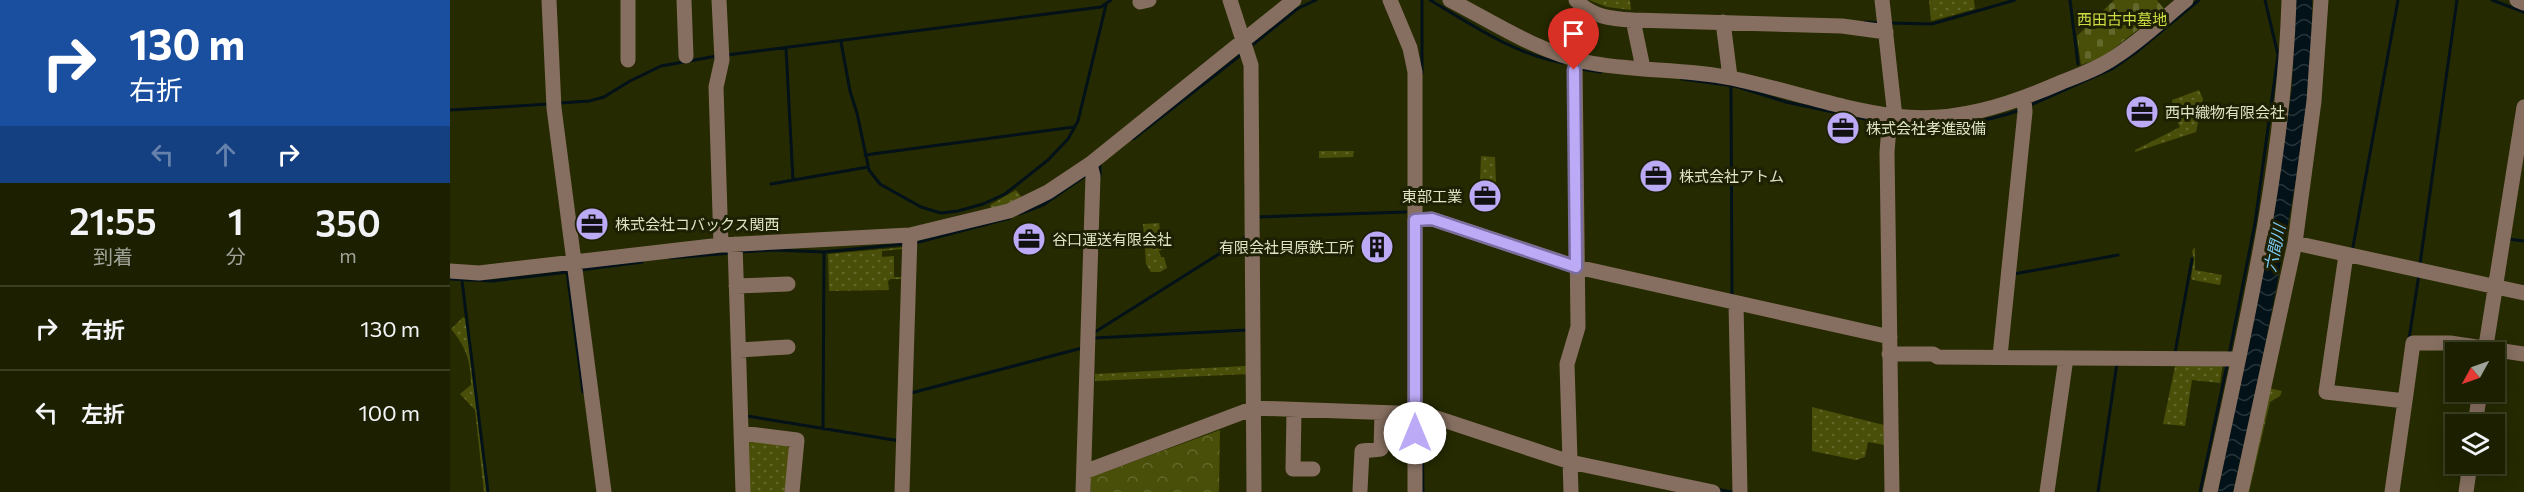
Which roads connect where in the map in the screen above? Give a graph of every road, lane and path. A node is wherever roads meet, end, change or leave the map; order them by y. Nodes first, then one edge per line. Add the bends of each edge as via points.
1 (549, 0) edge
2 (628, 0) edge
3 (684, 0) edge
4 (719, 0) edge
5 (1230, 0) edge
6 (1294, 0) edge
7 (1390, 0) edge
8 (1450, 0) edge
9 (1576, 0) edge
10 (1882, 0) edge
11 (2186, 0) edge
12 (2289, 0) edge
13 (2321, 0) edge
14 (2517, 0) edge
15 (2524, 3) edge
16 (1633, 20) junction
17 (1723, 22) junction
18 (1885, 25) junction
19 (1246, 47) junction
20 (686, 56) dead end
21 (628, 60) dead end
22 (1574, 64) junction
23 (1643, 68) junction
24 (1730, 77) junction
25 (2024, 104) junction
26 (2524, 106) edge
27 (1891, 120) junction
28 (1091, 169) junction
29 (1419, 219) junction
30 (910, 241) junction
31 (2295, 243) junction
32 (731, 249) junction
33 (2350, 255) junction
34 (573, 263) junction
35 (1575, 265) junction
36 (450, 271) edge
37 (788, 284) dead end
38 (736, 286) junction
39 (2500, 288) junction
40 (2524, 293) edge
41 (1734, 304) junction
42 (1890, 337) junction
43 (2487, 342) edge
44 (2445, 343) edge
45 (788, 347) dead end
46 (739, 350) junction
47 (2505, 350) edge
48 (2000, 353) junction
49 (1894, 354) junction
50 (2524, 354) edge
51 (2066, 358) junction
52 (2232, 358) junction
53 (2403, 401) junction
54 (1256, 411) junction
55 (1294, 411) junction
56 (1382, 413) junction
57 (1420, 414) junction
58 (741, 433) junction
59 (1574, 463) junction
60 (1313, 469) dead end
61 (1084, 472) junction
62 (2469, 474) edge
63 (739, 490) edge
64 (1359, 490) dead end
65 (604, 492) edge
66 (792, 492) edge
67 (902, 492) edge
68 (1083, 492) edge
69 (1254, 492) edge
70 (1415, 492) edge
71 (1571, 492) edge
72 (1713, 492) edge
73 (1742, 492) edge
74 (1892, 492) edge
75 (2047, 492) edge
76 (2210, 492) edge
77 (2241, 492) edge
78 (2392, 492) edge
79 (2466, 492) edge

1 - 34 street via 554,103
2 - 21 street
3 - 20 street
4 - 32 street via 722,56 716,87
5 - 19 street
6 - 19 street
7 - 29 street via 1410,48 1415,72
8 - 22 street
9 - 16 street via 1595,14
10 - 18 street
11 - 25 street via 2116,57
12 - 52 street via 2277,151 2258,269
13 - 31 street via 2314,101
14 - 15 street
16 - 17 street
16 - 23 street
17 - 18 street
17 - 24 street
18 - 27 street
19 - 28 street
19 - 54 street via 1251,65
22 - 23 street
22 - 35 street
23 - 24 street
24 - 27 street
25 - 27 street
25 - 48 street
26 - 39 street
27 - 42 street via 1887,152
28 - 30 street via 1009,211
28 - 61 street
29 - 35 street via 1432,219
29 - 57 street
30 - 32 street
30 - 67 street
31 - 33 street
31 - 77 street
32 - 34 street
32 - 38 street
33 - 39 street
33 - 53 street via 2326,392
34 - 36 street via 480,273
34 - 65 street
35 - 41 street
35 - 59 street via 1578,327 1567,364
37 - 38 street
38 - 46 street
39 - 40 street
39 - 43 street
41 - 42 street
41 - 73 street
42 - 49 street
44 - 53 street via 2413,343
45 - 46 street
46 - 58 street
47 - 50 street
48 - 49 street via 1938,357
48 - 51 street
49 - 74 street
51 - 52 street
51 - 75 street
52 - 76 street
53 - 78 street
54 - 55 street
54 - 61 street
54 - 69 street
55 - 56 street
55 - 60 street via 1293,469
56 - 57 street
56 - 64 street via 1381,449 1362,451
57 - 59 street
57 - 70 street
58 - 63 street
58 - 66 street via 797,440
59 - 71 street
59 - 72 street
61 - 68 street
62 - 79 street

